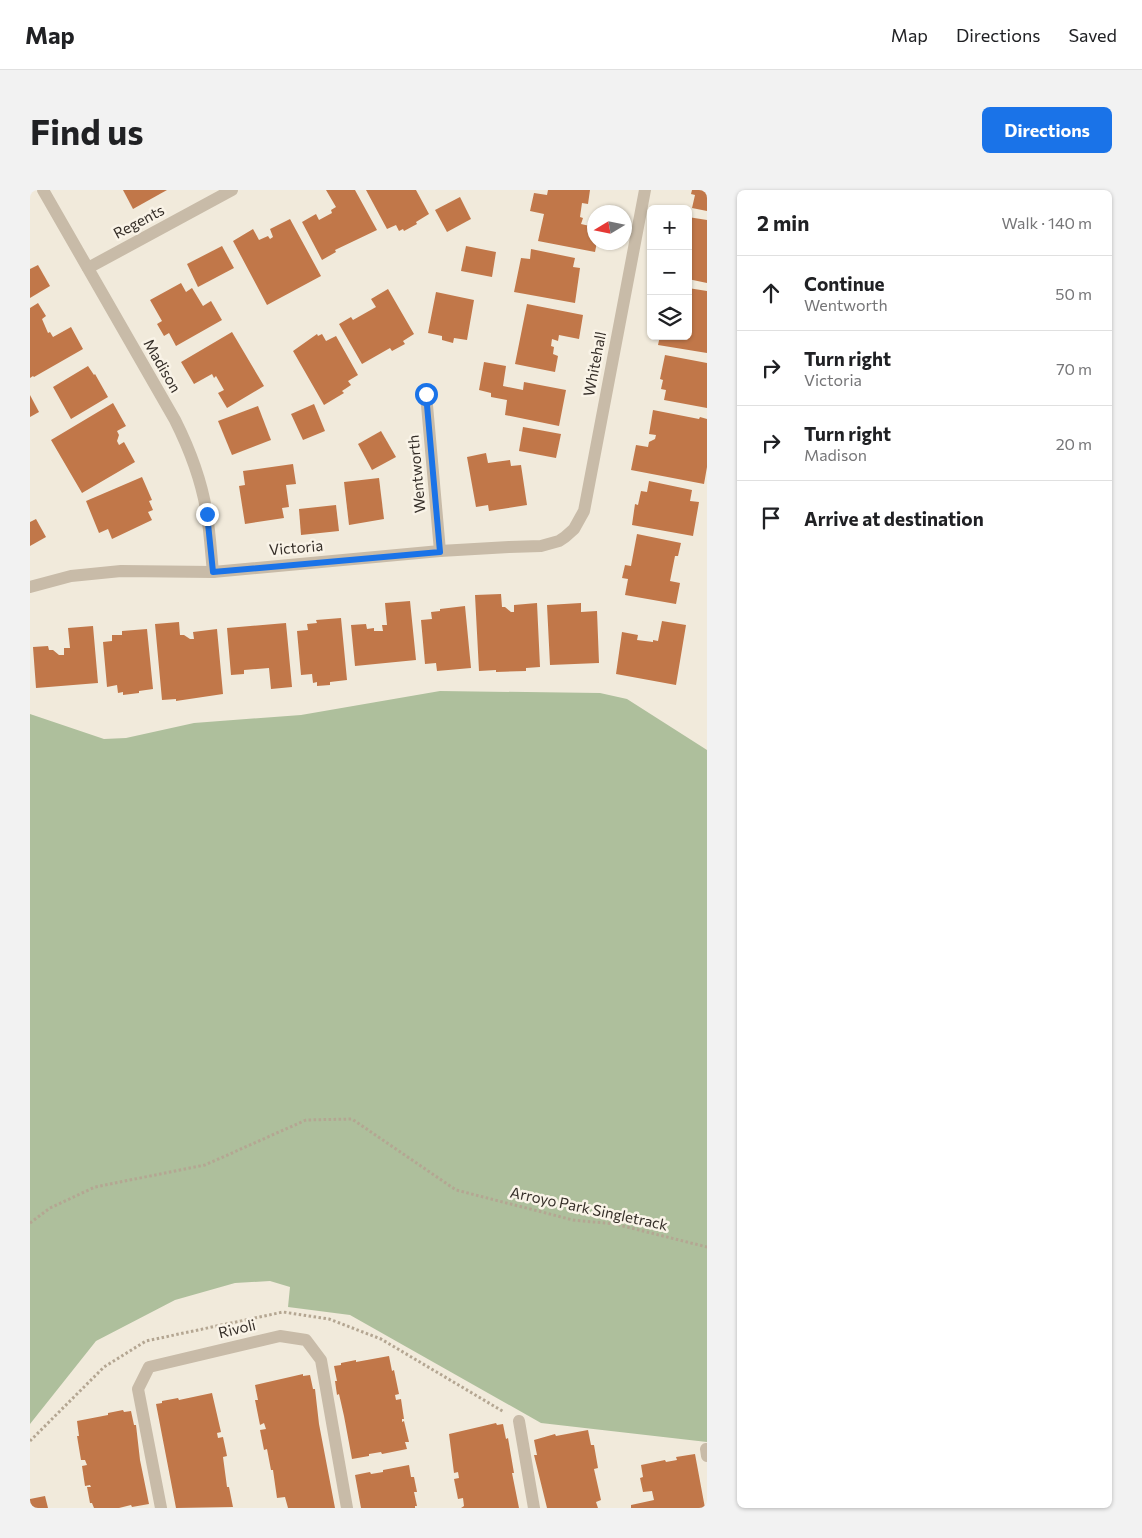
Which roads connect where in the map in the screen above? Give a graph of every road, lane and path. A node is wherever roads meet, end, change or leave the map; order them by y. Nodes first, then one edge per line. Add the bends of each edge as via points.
1 (43, 190) edge
2 (232, 190) edge
3 (645, 190) edge
4 (88, 268) junction
5 (426, 394) dead end
6 (565, 537) joint
7 (440, 552) junction
8 (213, 572) junction
9 (30, 587) edge
10 (30, 1223) edge
11 (707, 1247) edge
12 (519, 1421) dead end
13 (161, 1508) edge
14 (347, 1508) edge
15 (534, 1508) edge

1 - 4 street, Madison
2 - 4 street, Regents
3 - 6 street, Whitehall via 584,511 574,529
4 - 8 street, Madison via 188,446 207,514
5 - 7 street, Wentworth
6 - 7 street, Victoria via 541,546
7 - 8 street, Victoria
8 - 9 street, Victoria via 121,571 71,576
10 - 11 path, Arroyo Park Singletrack via 50,1208 96,1187 205,1165 306,1120 352,1119 456,1190 573,1220 615,1224
12 - 15 street
13 - 14 street, Rivoli via 138,1389 148,1367 280,1336 306,1340 321,1360

